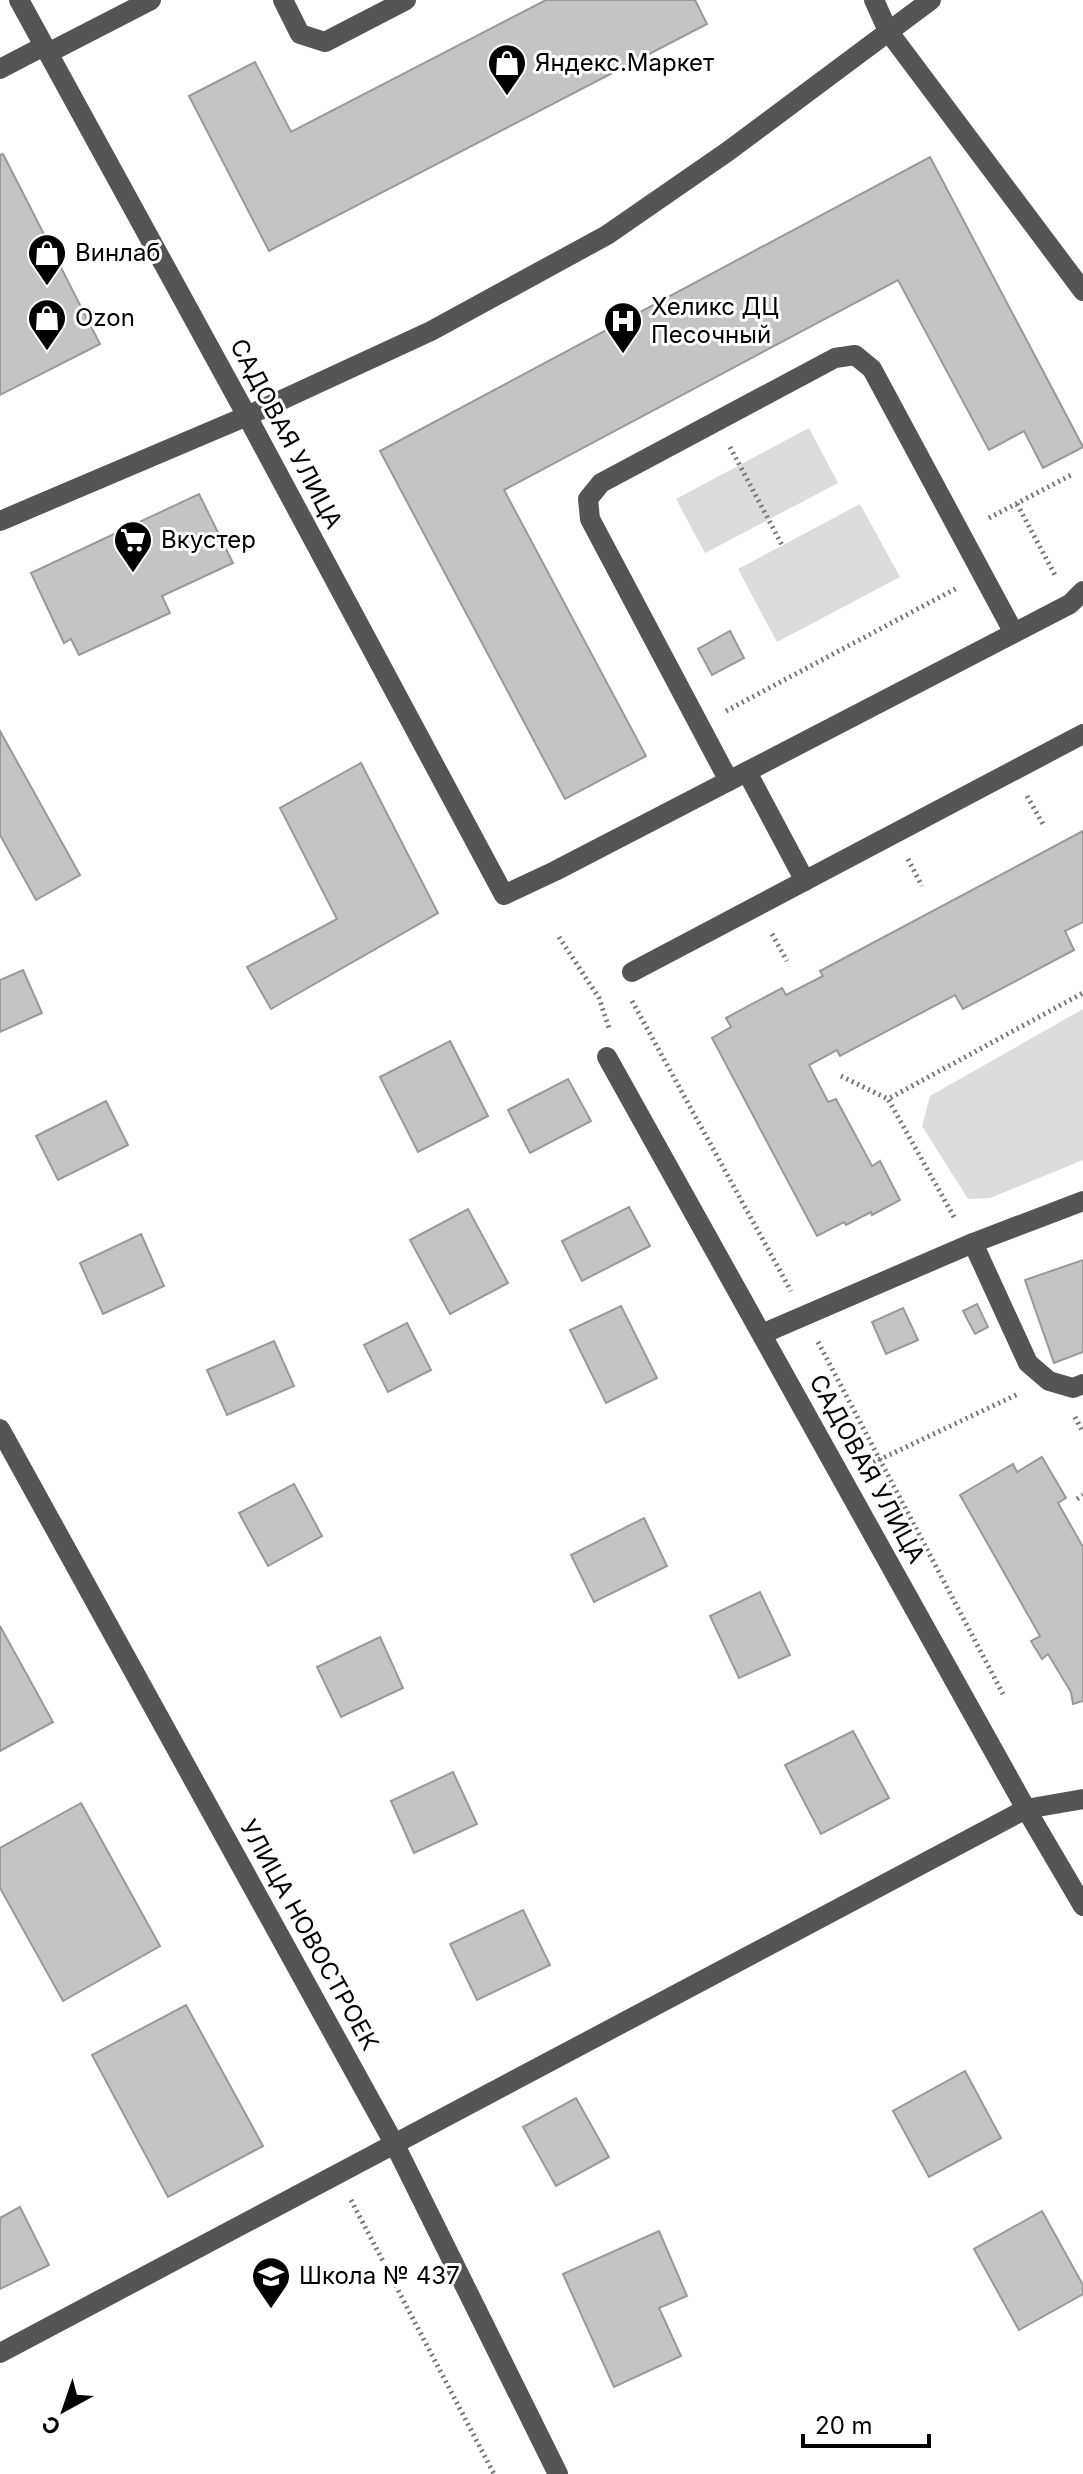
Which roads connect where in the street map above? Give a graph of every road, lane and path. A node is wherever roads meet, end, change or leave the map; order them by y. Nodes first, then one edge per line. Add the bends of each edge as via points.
1 (19, 0) edge
2 (151, 0) edge
3 (283, 0) edge
4 (406, 0) edge
5 (874, 0) edge
6 (931, 0) edge
7 (888, 31) junction
8 (46, 50) junction
9 (0, 69) edge
10 (1083, 291) edge
11 (247, 416) junction
12 (716, 422) junction
13 (1073, 474) dead end
14 (1017, 504) junction
15 (0, 521) edge
16 (960, 534) junction
17 (782, 545) dead end
18 (982, 575) junction
19 (1076, 598) edge
20 (1014, 633) junction
21 (700, 725) junction
22 (1083, 734) edge
23 (738, 776) junction
24 (1042, 790) dead end
25 (1015, 804) dead end
26 (921, 852) dead end
27 (894, 866) dead end
28 (805, 881) junction
29 (559, 937) dead end
30 (632, 972) dead end
31 (1083, 993) edge
32 (645, 994) dead end
33 (607, 1057) joint
34 (841, 1076) dead end
35 (888, 1099) junction
36 (1083, 1201) edge
37 (956, 1222) dead end
38 (973, 1243) junction
39 (805, 1316) junction
40 (762, 1334) junction
41 (1083, 1384) edge
42 (1025, 1391) dead end
43 (1068, 1406) dead end
44 (0, 1429) edge
45 (1083, 1432) edge
46 (879, 1460) junction
47 (842, 1477) junction
48 (1004, 1696) dead end
49 (1083, 1799) edge
50 (1026, 1809) junction
51 (1083, 1906) edge
52 (395, 2145) junction
53 (338, 2175) junction
54 (0, 2353) edge
55 (494, 2474) edge
56 (558, 2474) edge

1 - 8 street, САДОВАЯ УЛИЦА
2 - 8 street
3 - 4 street via 300,34 325,42
5 - 7 street
6 - 7 street
7 - 10 street
7 - 11 street via 607,235 431,331
8 - 9 street
8 - 11 street, САДОВАЯ УЛИЦА
11 - 15 street
11 - 23 street, САДОВАЯ УЛИЦА via 504,895
12 - 16 street via 835,358 855,355 872,369
12 - 17 path
12 - 21 street via 601,483 588,499 590,519
13 - 14 path
14 - 16 path
14 - 19 path
16 - 18 street
18 - 20 street
18 - 21 path
19 - 20 street
20 - 23 street
21 - 23 street
22 - 28 street
23 - 28 street
24 - 25 path
26 - 27 path
28 - 30 street
29 - 33 path via 599,998 610,1031
31 - 35 path
32 - 39 path via 631,1001
33 - 40 street, САДОВАЯ УЛИЦА
34 - 35 path
35 - 37 path
36 - 38 street
38 - 39 street
38 - 41 street via 1028,1363 1049,1381 1073,1388
39 - 40 street
39 - 46 path
40 - 47 street, САДОВАЯ УЛИЦА
42 - 46 path
43 - 45 path
44 - 52 street, УЛИЦА НОВОСТРОЕК
46 - 47 path
46 - 48 path
47 - 50 street, САДОВАЯ УЛИЦА
49 - 50 street
50 - 51 street, САДОВАЯ УЛИЦА
50 - 52 street
52 - 53 street
52 - 56 street, УЛИЦА НОВОСТРОЕК
53 - 54 street
53 - 55 path

